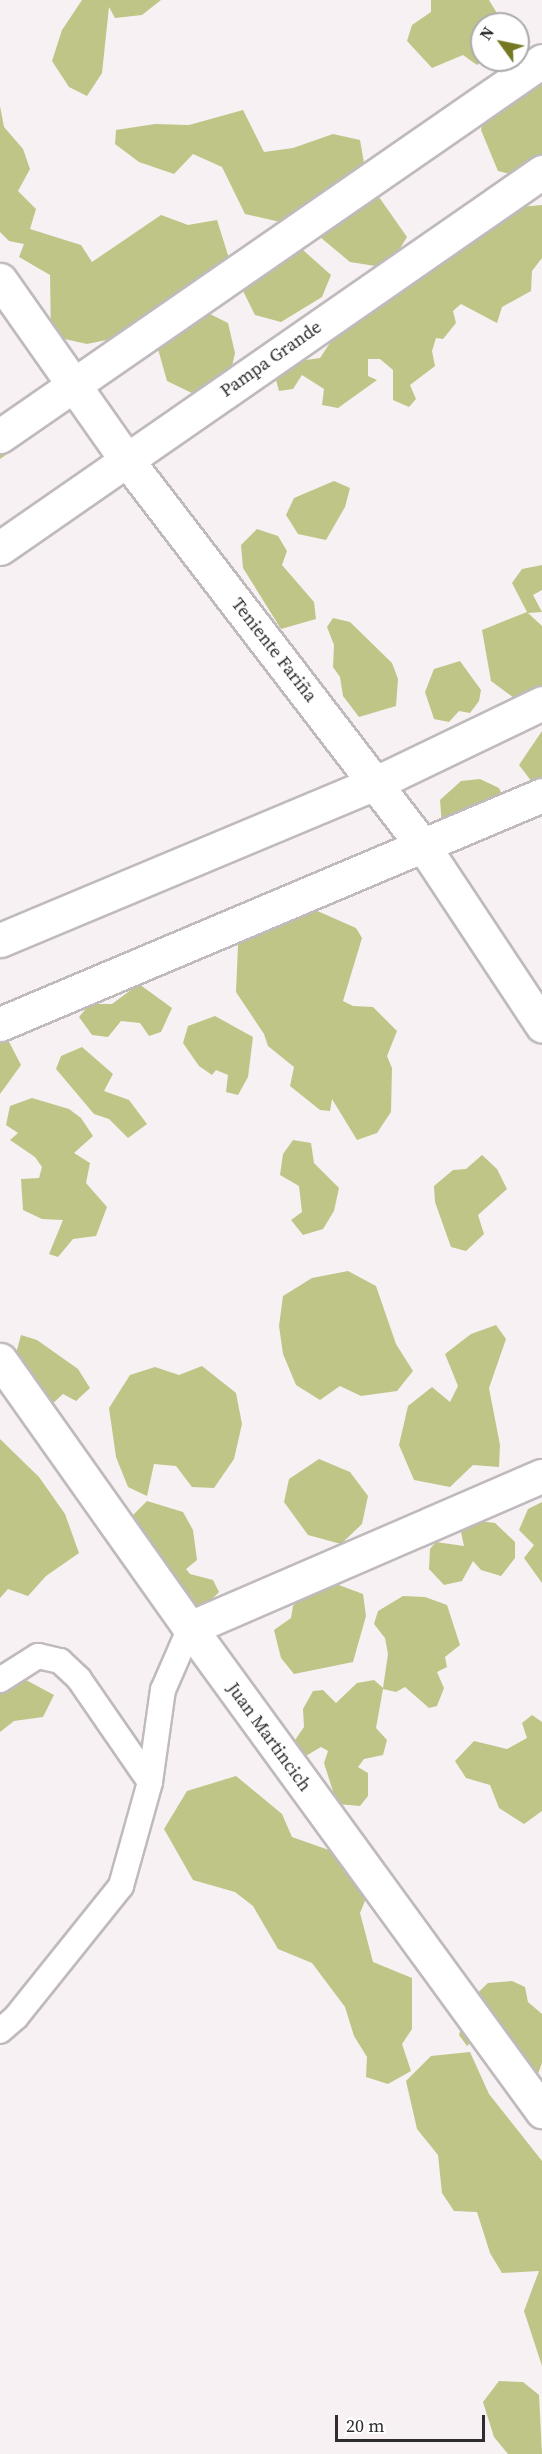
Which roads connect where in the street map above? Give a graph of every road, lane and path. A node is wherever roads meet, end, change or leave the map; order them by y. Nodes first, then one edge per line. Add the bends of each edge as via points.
1 (542, 61) edge
2 (542, 172) edge
3 (0, 280) edge
4 (74, 384) junction
5 (0, 436) edge
6 (126, 459) junction
7 (0, 548) edge
8 (542, 703) edge
9 (376, 783) junction
10 (542, 795) edge
11 (424, 847) junction
12 (0, 940) edge
13 (0, 1024) edge
14 (542, 1025) edge
15 (0, 1360) edge
16 (542, 1476) edge
17 (190, 1628) junction
18 (0, 1680) edge
19 (150, 1782) junction
20 (0, 2031) edge
21 (542, 2112) edge

1 - 4 street
2 - 6 street, Pampa Grande
3 - 4 street, Teniente Fariña
4 - 5 street
4 - 6 street, Teniente Fariña
6 - 7 street, Pampa Grande
6 - 9 street, Teniente Fariña
8 - 9 street
9 - 11 street, Teniente Fariña
9 - 12 street
10 - 11 street
11 - 13 street
11 - 14 street, Teniente Fariña
15 - 17 street, Juan Martincich
16 - 17 street
17 - 19 lane via 163,1690
17 - 21 street, Juan Martincich
18 - 19 lane via 38,1656 60,1661 79,1679
19 - 20 lane via 121,1886 16,2017

